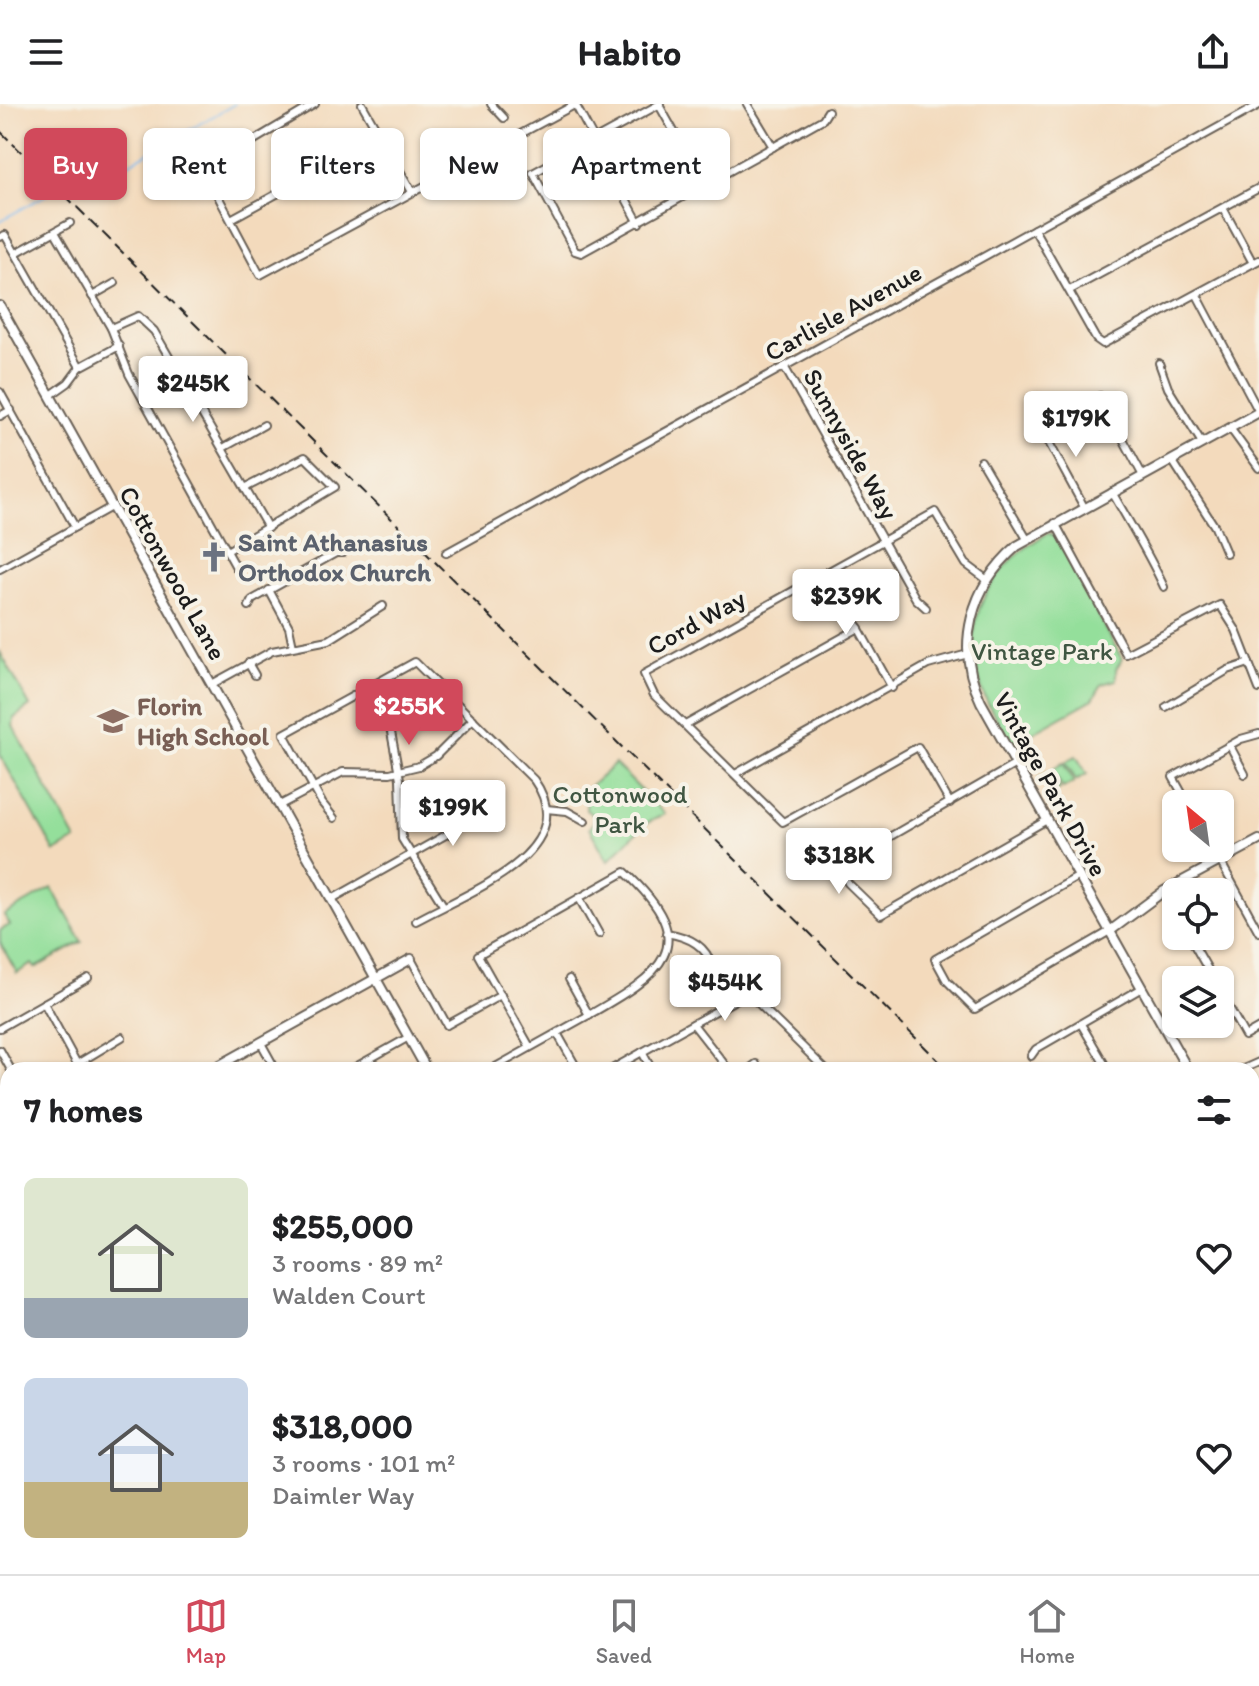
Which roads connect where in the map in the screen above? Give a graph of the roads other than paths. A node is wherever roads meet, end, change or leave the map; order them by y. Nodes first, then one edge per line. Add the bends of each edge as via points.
1 (315, 104) edge
2 (362, 104) edge
3 (491, 104) edge
4 (575, 104) edge
5 (659, 104) edge
6 (747, 104) edge
7 (1259, 105) edge
8 (828, 111) dead end
9 (504, 118) dead end
10 (376, 128) edge
11 (586, 128) edge
12 (617, 128) edge
13 (672, 128) edge
14 (773, 147) junction
15 (543, 167) edge
16 (730, 171) edge
17 (404, 178) edge
18 (1259, 188) edge
19 (412, 192) junction
20 (543, 196) edge
21 (271, 197) edge
22 (545, 200) edge
23 (626, 200) edge
24 (678, 200) edge
25 (1223, 208) junction
26 (231, 219) junction
27 (70, 223) dead end
28 (639, 223) junction
29 (1034, 229) junction
30 (55, 232) junction
31 (2, 236) edge
32 (16, 253) junction
33 (1256, 261) edge
34 (115, 283) dead end
35 (1070, 290) junction
36 (1197, 295) junction
37 (92, 296) junction
38 (0, 306) edge
39 (111, 328) junction
40 (119, 346) junction
41 (1159, 363) dead end
42 (80, 367) junction
43 (785, 368) junction
44 (235, 390) dead end
45 (0, 392) edge
46 (51, 395) junction
47 (1100, 396) dead end
48 (201, 408) junction
49 (11, 410) junction
50 (1259, 412) edge
51 (0, 416) edge
52 (264, 425) dead end
53 (1041, 428) dead end
54 (1230, 428) junction
55 (1202, 443) junction
56 (223, 448) junction
57 (1172, 460) junction
58 (981, 461) dead end
59 (1259, 468) edge
60 (1143, 476) junction
61 (245, 488) junction
62 (1112, 492) junction
63 (113, 506) junction
64 (1084, 507) junction
65 (1055, 523) junction
66 (75, 527) junction
67 (268, 528) junction
68 (1027, 539) junction
69 (883, 541) junction
70 (227, 551) junction
71 (343, 553) dead end
72 (446, 553) dead end
73 (1226, 553) dead end
74 (0, 569) edge
75 (237, 569) dead end
76 (827, 572) junction
77 (986, 579) junction
78 (1164, 587) dead end
79 (269, 590) junction
80 (249, 606) dead end
81 (383, 606) dead end
82 (926, 608) dead end
83 (859, 628) junction
84 (293, 646) junction
85 (968, 654) junction
86 (248, 663) junction
87 (1249, 663) junction
88 (255, 675) dead end
89 (212, 684) junction
90 (892, 688) junction
91 (1259, 689) edge
92 (1166, 707) dead end
93 (473, 719) junction
94 (685, 725) junction
95 (390, 727) dead end
96 (1259, 734) edge
97 (1230, 746) junction
98 (1016, 764) junction
99 (399, 772) junction
100 (735, 774) junction
101 (1245, 774) dead end
102 (313, 787) junction
103 (1180, 790) edge
104 (950, 803) junction
105 (280, 805) junction
106 (546, 809) junction
107 (475, 813) dead end
108 (334, 818) dead end
109 (1047, 820) junction
110 (585, 821) dead end
111 (1259, 840) edge
112 (1234, 853) edge
113 (410, 855) junction
114 (1218, 862) edge
115 (1221, 862) edge
116 (1079, 876) junction
117 (1188, 878) edge
118 (1162, 892) edge
119 (579, 898) junction
120 (332, 899) junction
121 (443, 905) junction
122 (416, 921) dead end
123 (1110, 931) junction
124 (1259, 932) edge
125 (666, 933) junction
126 (599, 934) dead end
127 (411, 959) joint
128 (711, 965) dead end
129 (88, 978) dead end
130 (376, 978) junction
131 (569, 979) dead end
132 (1142, 988) junction
133 (501, 995) junction
134 (44, 1003) junction
135 (589, 1015) junction
136 (1234, 1016) edge
137 (693, 1024) junction
138 (1081, 1024) junction
139 (0, 1028) edge
140 (1259, 1028) edge
141 (557, 1033) junction
142 (122, 1037) dead end
143 (409, 1037) junction
144 (261, 1043) junction
145 (530, 1047) junction
146 (642, 1052) junction
147 (1031, 1056) dead end
148 (76, 1062) edge
149 (80, 1062) edge
150 (226, 1062) edge
151 (272, 1062) edge
152 (364, 1062) edge
153 (423, 1062) edge
154 (504, 1062) edge
155 (573, 1062) edge
156 (624, 1062) edge
157 (648, 1062) edge
158 (723, 1062) edge
159 (818, 1062) edge
160 (1103, 1062) edge
161 (1184, 1062) edge

1 - 26 street via 204,170
2 - 10 street
3 - 9 street
4 - 11 street
4 - 19 street
5 - 12 street
5 - 13 street
6 - 14 street
7 - 29 street, Carlisle Avenue
8 - 14 street
14 - 16 street
15 - 20 street via 534,181
17 - 19 street
18 - 25 street
19 - 26 street via 260,275
21 - 26 street
22 - 28 street via 581,253
23 - 28 street
24 - 28 street
25 - 33 street
25 - 35 street
27 - 30 street
29 - 35 street
29 - 43 street, Carlisle Avenue
30 - 32 street
30 - 37 street
31 - 32 street
32 - 42 street
33 - 36 street
34 - 37 street
35 - 36 street via 1103,344
36 - 50 street
37 - 39 street
38 - 46 street, Cottonwood Lane
39 - 40 street
39 - 48 street via 135,316 144,319
40 - 42 street
40 - 70 street via 129,374
41 - 55 street
42 - 46 street
43 - 69 street, Sunnyside Way
43 - 72 street, Carlisle Avenue
44 - 48 street
45 - 49 street
46 - 63 street, Cottonwood Lane
47 - 60 street
48 - 56 street
49 - 51 street
49 - 66 street
50 - 54 street, Vintage Park Drive
52 - 56 street
53 - 64 street
54 - 55 street, Vintage Park Drive
54 - 59 street
55 - 57 street, Vintage Park Drive
56 - 61 street
57 - 60 street, Vintage Park Drive
57 - 73 street
58 - 68 street
60 - 62 street, Vintage Park Drive
61 - 67 street
61 - 67 street via 305,457 334,483 334,491
62 - 64 street, Vintage Park Drive
62 - 78 street
63 - 66 street
63 - 89 street, Cottonwood Lane
64 - 65 street, Vintage Park Drive
65 - 68 street, Vintage Park Drive
65 - 87 street via 1126,654 1220,605
66 - 74 street
67 - 70 street
68 - 77 street, Vintage Park Drive
69 - 76 street, Cord Way
69 - 77 street, Cord Way via 935,512 966,564
69 - 82 street, Sunnyside Way
70 - 75 street
71 - 79 street
76 - 83 street
76 - 94 street, Cord Way via 644,674 654,695
77 - 85 street, Vintage Park Drive via 971,616
79 - 80 street
79 - 84 street
81 - 84 street via 329,640
83 - 90 street
83 - 94 street
84 - 86 street
85 - 90 street via 935,662
85 - 98 street, Vintage Park Drive via 979,697
86 - 88 street
86 - 89 street
87 - 91 street
87 - 92 street
89 - 105 street, Cottonwood Lane
90 - 100 street
93 - 99 street via 431,760
93 - 102 street via 415,662 284,734
93 - 106 street via 534,780
94 - 100 street, Cord Way
95 - 99 street
96 - 97 street
97 - 101 street
97 - 103 street via 1173,777
98 - 104 street
98 - 109 street, Vintage Park Drive
99 - 102 street via 349,771
99 - 113 street via 401,833
100 - 104 street, Cord Way via 783,822 918,747
102 - 105 street
102 - 108 street
104 - 109 street via 839,866 848,883 881,915
105 - 120 street, Cottonwood Lane
106 - 110 street via 567,811
106 - 121 street via 541,838 528,857
107 - 113 street
109 - 116 street, Vintage Park Drive
111 - 112 street
113 - 120 street
113 - 121 street
114 - 117 street
115 - 124 street
116 - 123 street, Vintage Park Drive
116 - 123 street via 935,959 940,970 975,1009
118 - 123 street
119 - 125 street via 625,872 656,903
119 - 126 street
119 - 133 street via 478,955
120 - 130 street, Cottonwood Lane
121 - 122 street
123 - 132 street, Vintage Park Drive
125 - 128 street via 696,943
125 - 135 street via 663,955 650,977
127 - 130 street
127 - 133 street via 447,1025
129 - 134 street
130 - 143 street, Cottonwood Lane
130 - 144 street
131 - 135 street
132 - 138 street
132 - 161 street, Vintage Park Drive
133 - 145 street
134 - 139 street
134 - 148 street
135 - 141 street
136 - 140 street via 1245,1036
137 - 146 street
137 - 158 street
137 - 159 street via 748,993
138 - 147 street
138 - 160 street
141 - 145 street
141 - 155 street
142 - 149 street
143 - 152 street
143 - 153 street, Cottonwood Lane
144 - 150 street
144 - 151 street
145 - 154 street
146 - 156 street
146 - 157 street

